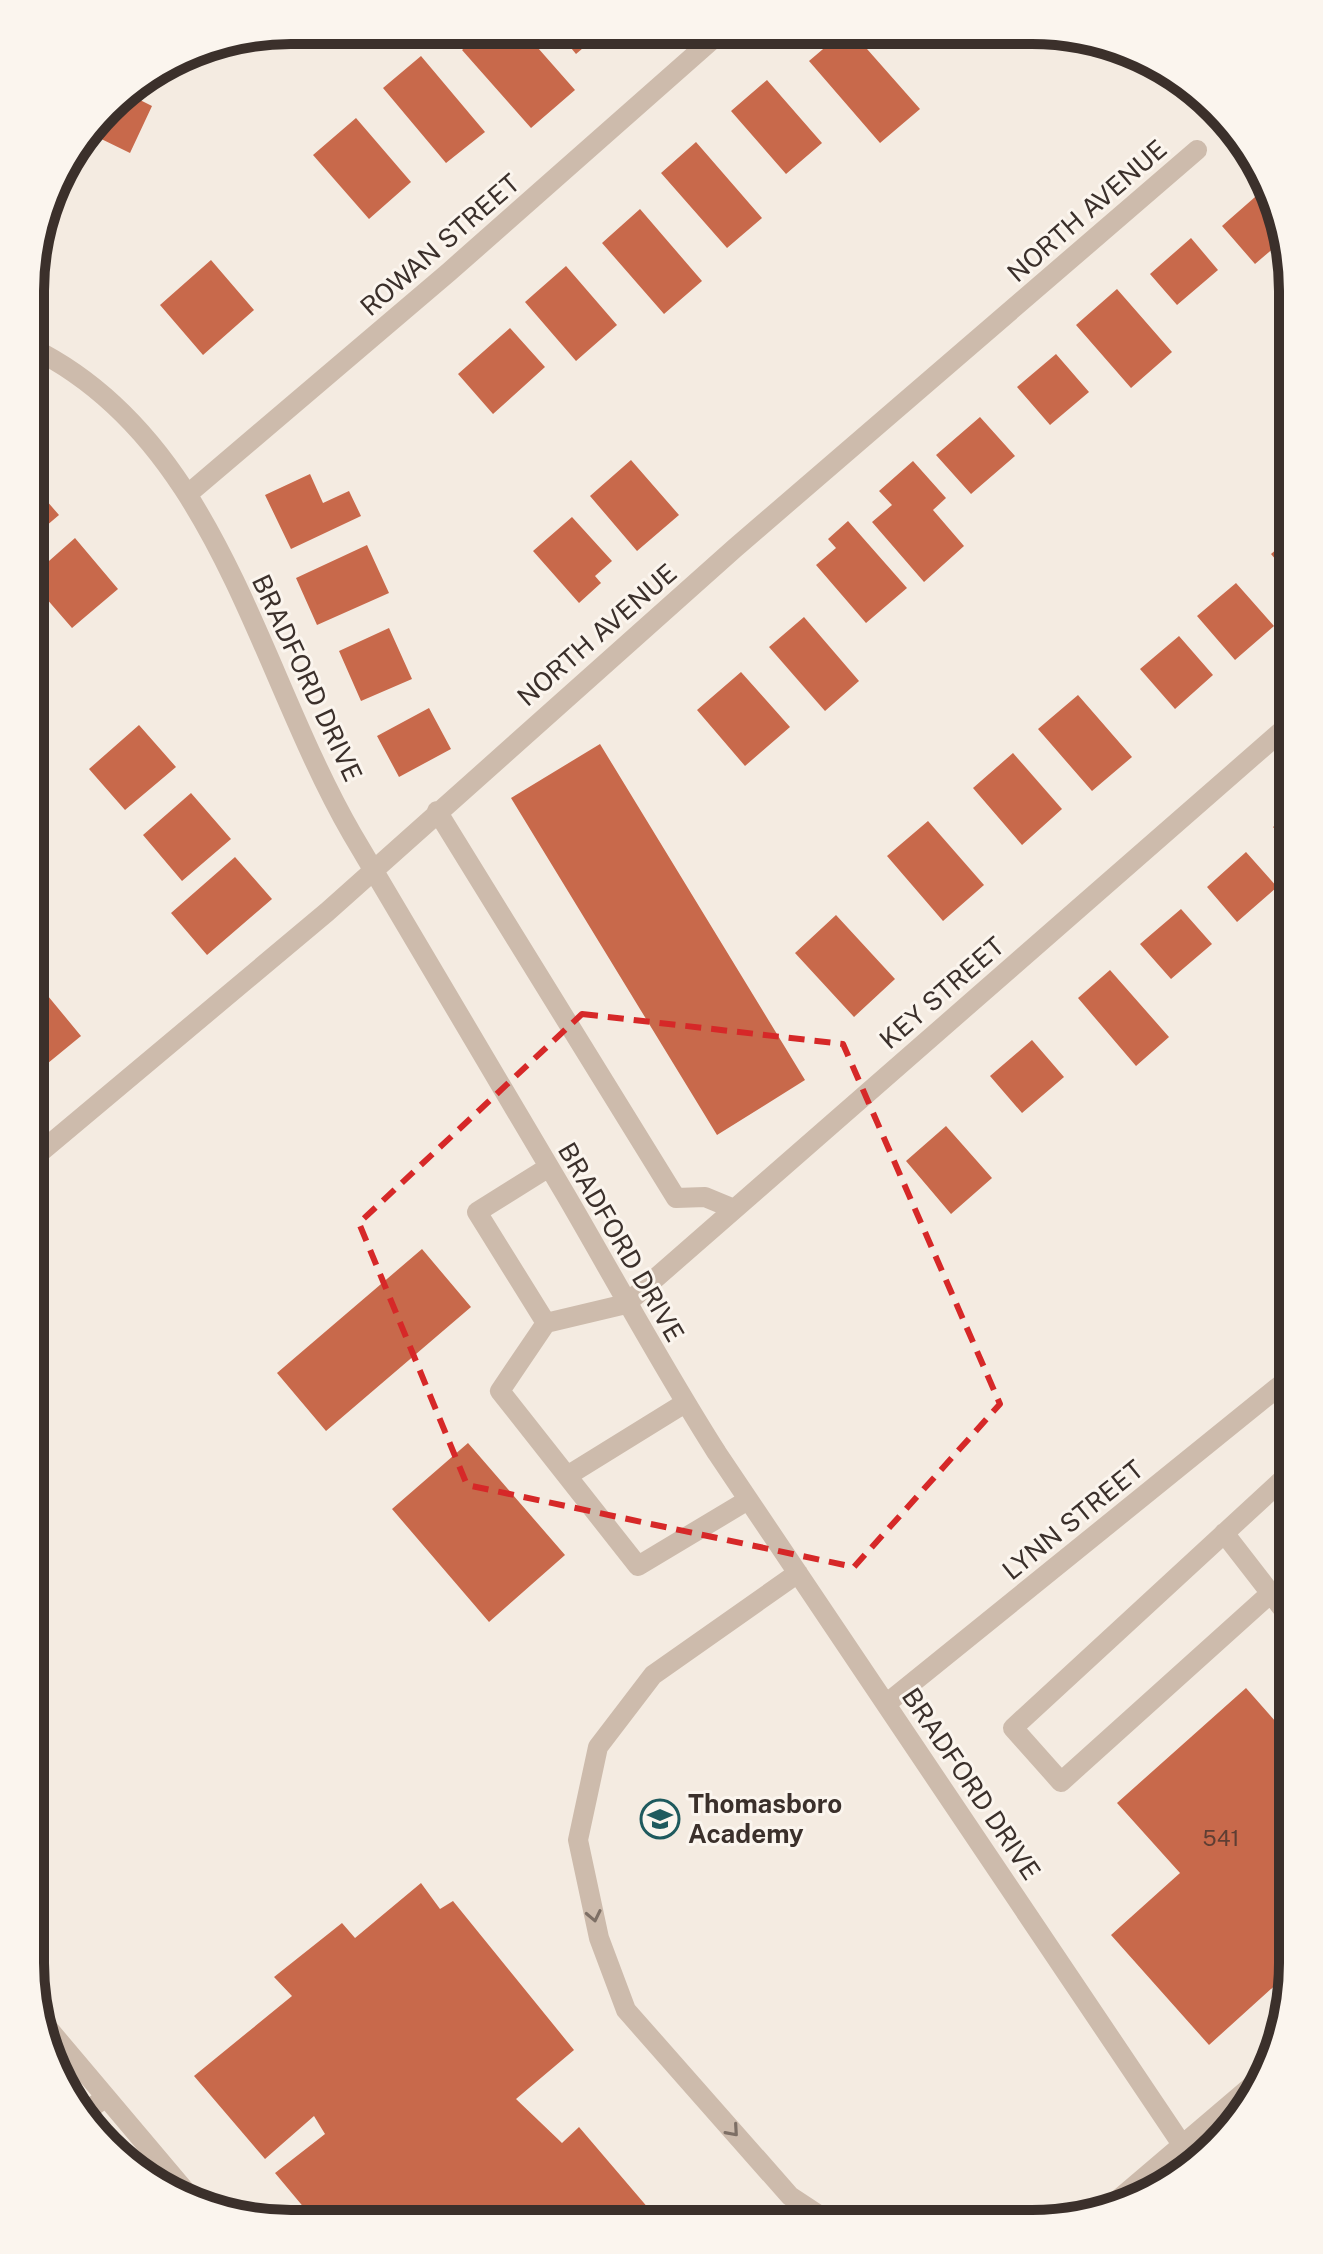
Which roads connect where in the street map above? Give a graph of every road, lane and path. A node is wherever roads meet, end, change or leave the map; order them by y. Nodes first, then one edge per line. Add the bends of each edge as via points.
1 (707, 44) edge
2 (1197, 150) dead end
3 (44, 354) edge
4 (188, 494) junction
5 (1279, 733) edge
6 (437, 811) junction
7 (373, 869) junction
8 (44, 1149) edge
9 (549, 1167) junction
10 (734, 1209) junction
11 (626, 1304) junction
12 (546, 1323) junction
13 (1278, 1387) edge
14 (685, 1403) junction
15 (567, 1476) junction
16 (1278, 1483) edge
17 (748, 1500) junction
18 (1224, 1533) junction
19 (798, 1573) junction
20 (1271, 1593) junction
21 (1278, 1602) edge
22 (886, 1704) junction
23 (56, 2037) edge
24 (106, 2097) junction
25 (91, 2108) edge
26 (1229, 2111) edge
27 (1187, 2153) edge
28 (178, 2182) edge
29 (1145, 2182) edge
30 (811, 2210) edge

1 - 4 street, ROWAN STREET
2 - 6 street, NORTH AVENUE
3 - 4 street, BRADFORD DRIVE via 67,365 123,412
4 - 7 street, BRADFORD DRIVE
5 - 10 street, KEY STREET
6 - 7 street, NORTH AVENUE
6 - 10 street via 676,1198 705,1197
7 - 8 street, NORTH AVENUE
7 - 9 street, BRADFORD DRIVE
9 - 11 street, BRADFORD DRIVE
9 - 12 street via 477,1212
10 - 11 street, KEY STREET
11 - 12 street
11 - 14 street, BRADFORD DRIVE
12 - 15 street via 500,1391
13 - 22 street, LYNN STREET
14 - 15 street
14 - 17 street, BRADFORD DRIVE
15 - 17 street via 638,1566
16 - 18 street
17 - 19 street, BRADFORD DRIVE
18 - 20 street
18 - 20 street via 1013,1728 1061,1782
19 - 22 street, BRADFORD DRIVE
19 -> 30 street via 653,1675 598,1747 578,1840 599,1938 626,2010 790,2196
20 - 21 street
22 - 27 street, BRADFORD DRIVE
23 - 24 street
24 - 25 street
24 - 28 street
26 - 27 street
27 - 29 street

